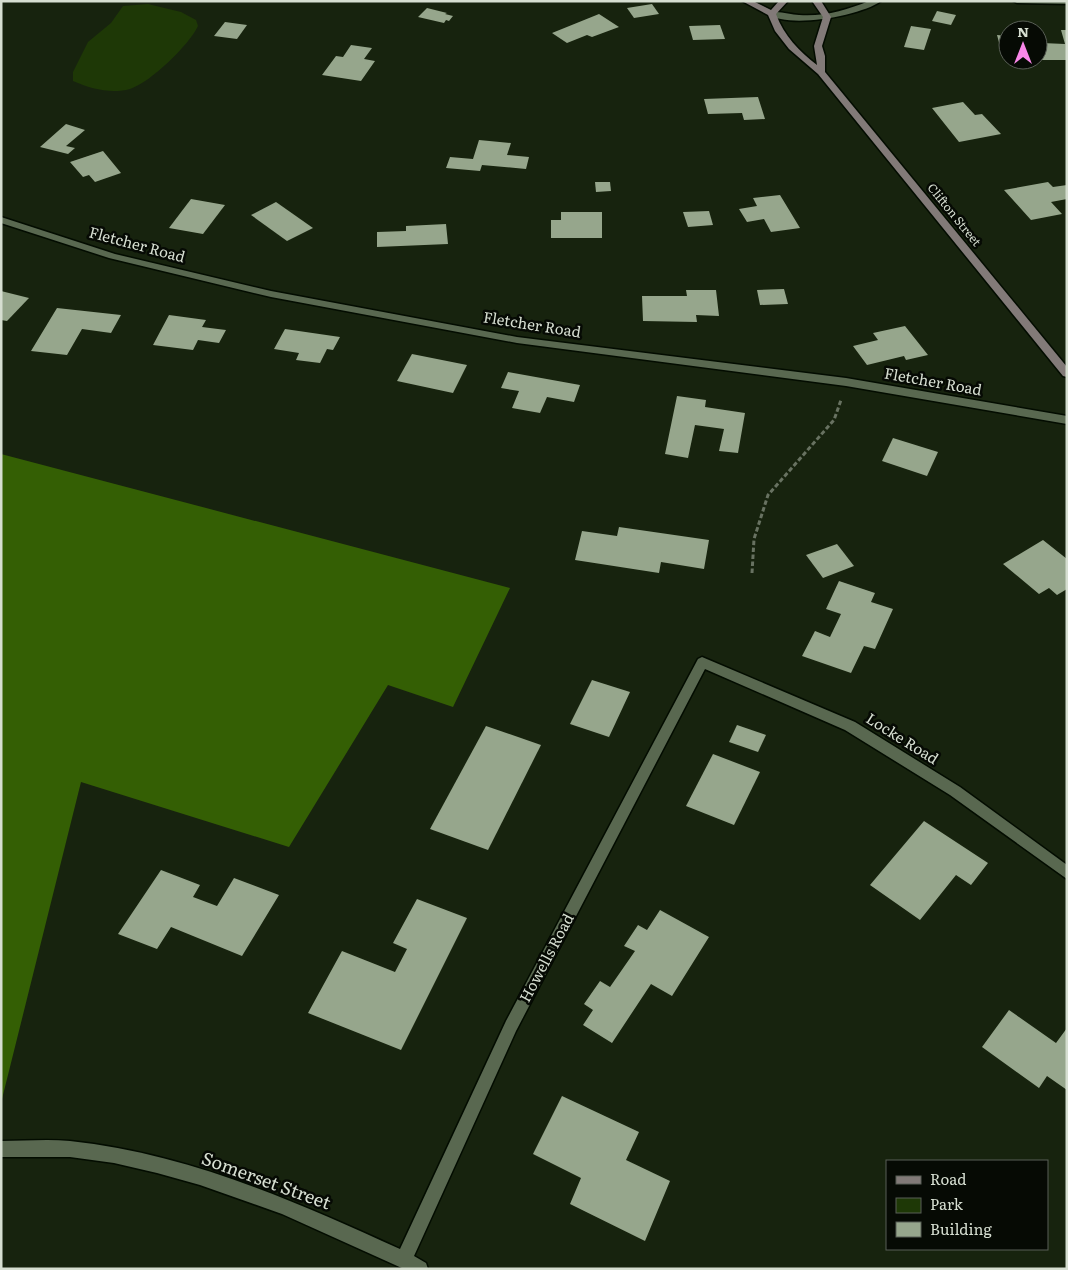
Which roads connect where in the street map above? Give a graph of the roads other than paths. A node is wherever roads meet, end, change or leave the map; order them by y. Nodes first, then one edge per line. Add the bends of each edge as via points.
1 (746, 1) edge
2 (784, 1) edge
3 (816, 1) edge
4 (877, 1) edge
5 (1017, 1) edge
6 (1067, 2) edge
7 (772, 14) junction
8 (827, 17) junction
9 (821, 72) junction
10 (1, 220) edge
11 (1067, 374) edge
12 (1067, 420) edge
13 (702, 662) joint
14 (1067, 873) edge
15 (1, 1149) edge
16 (404, 1259) junction
17 (420, 1269) edge

1 - 7 main road
2 - 7 main road
3 - 8 main road
4 - 8 street
5 - 6 street
7 - 8 street via 799,18
7 - 9 main road, Clifton Street via 779,30 805,62
8 - 9 main road via 818,46
9 - 11 main road, Clifton Street
10 - 12 street, Fletcher Road via 112,256 271,294 517,340 846,382
13 - 14 street, Locke Road via 850,726 955,791
13 - 16 street, Howells Road via 511,1026
15 - 16 street, Somerset Street via 68,1149 132,1160 214,1180 289,1208
16 - 17 street, Somerset Street

